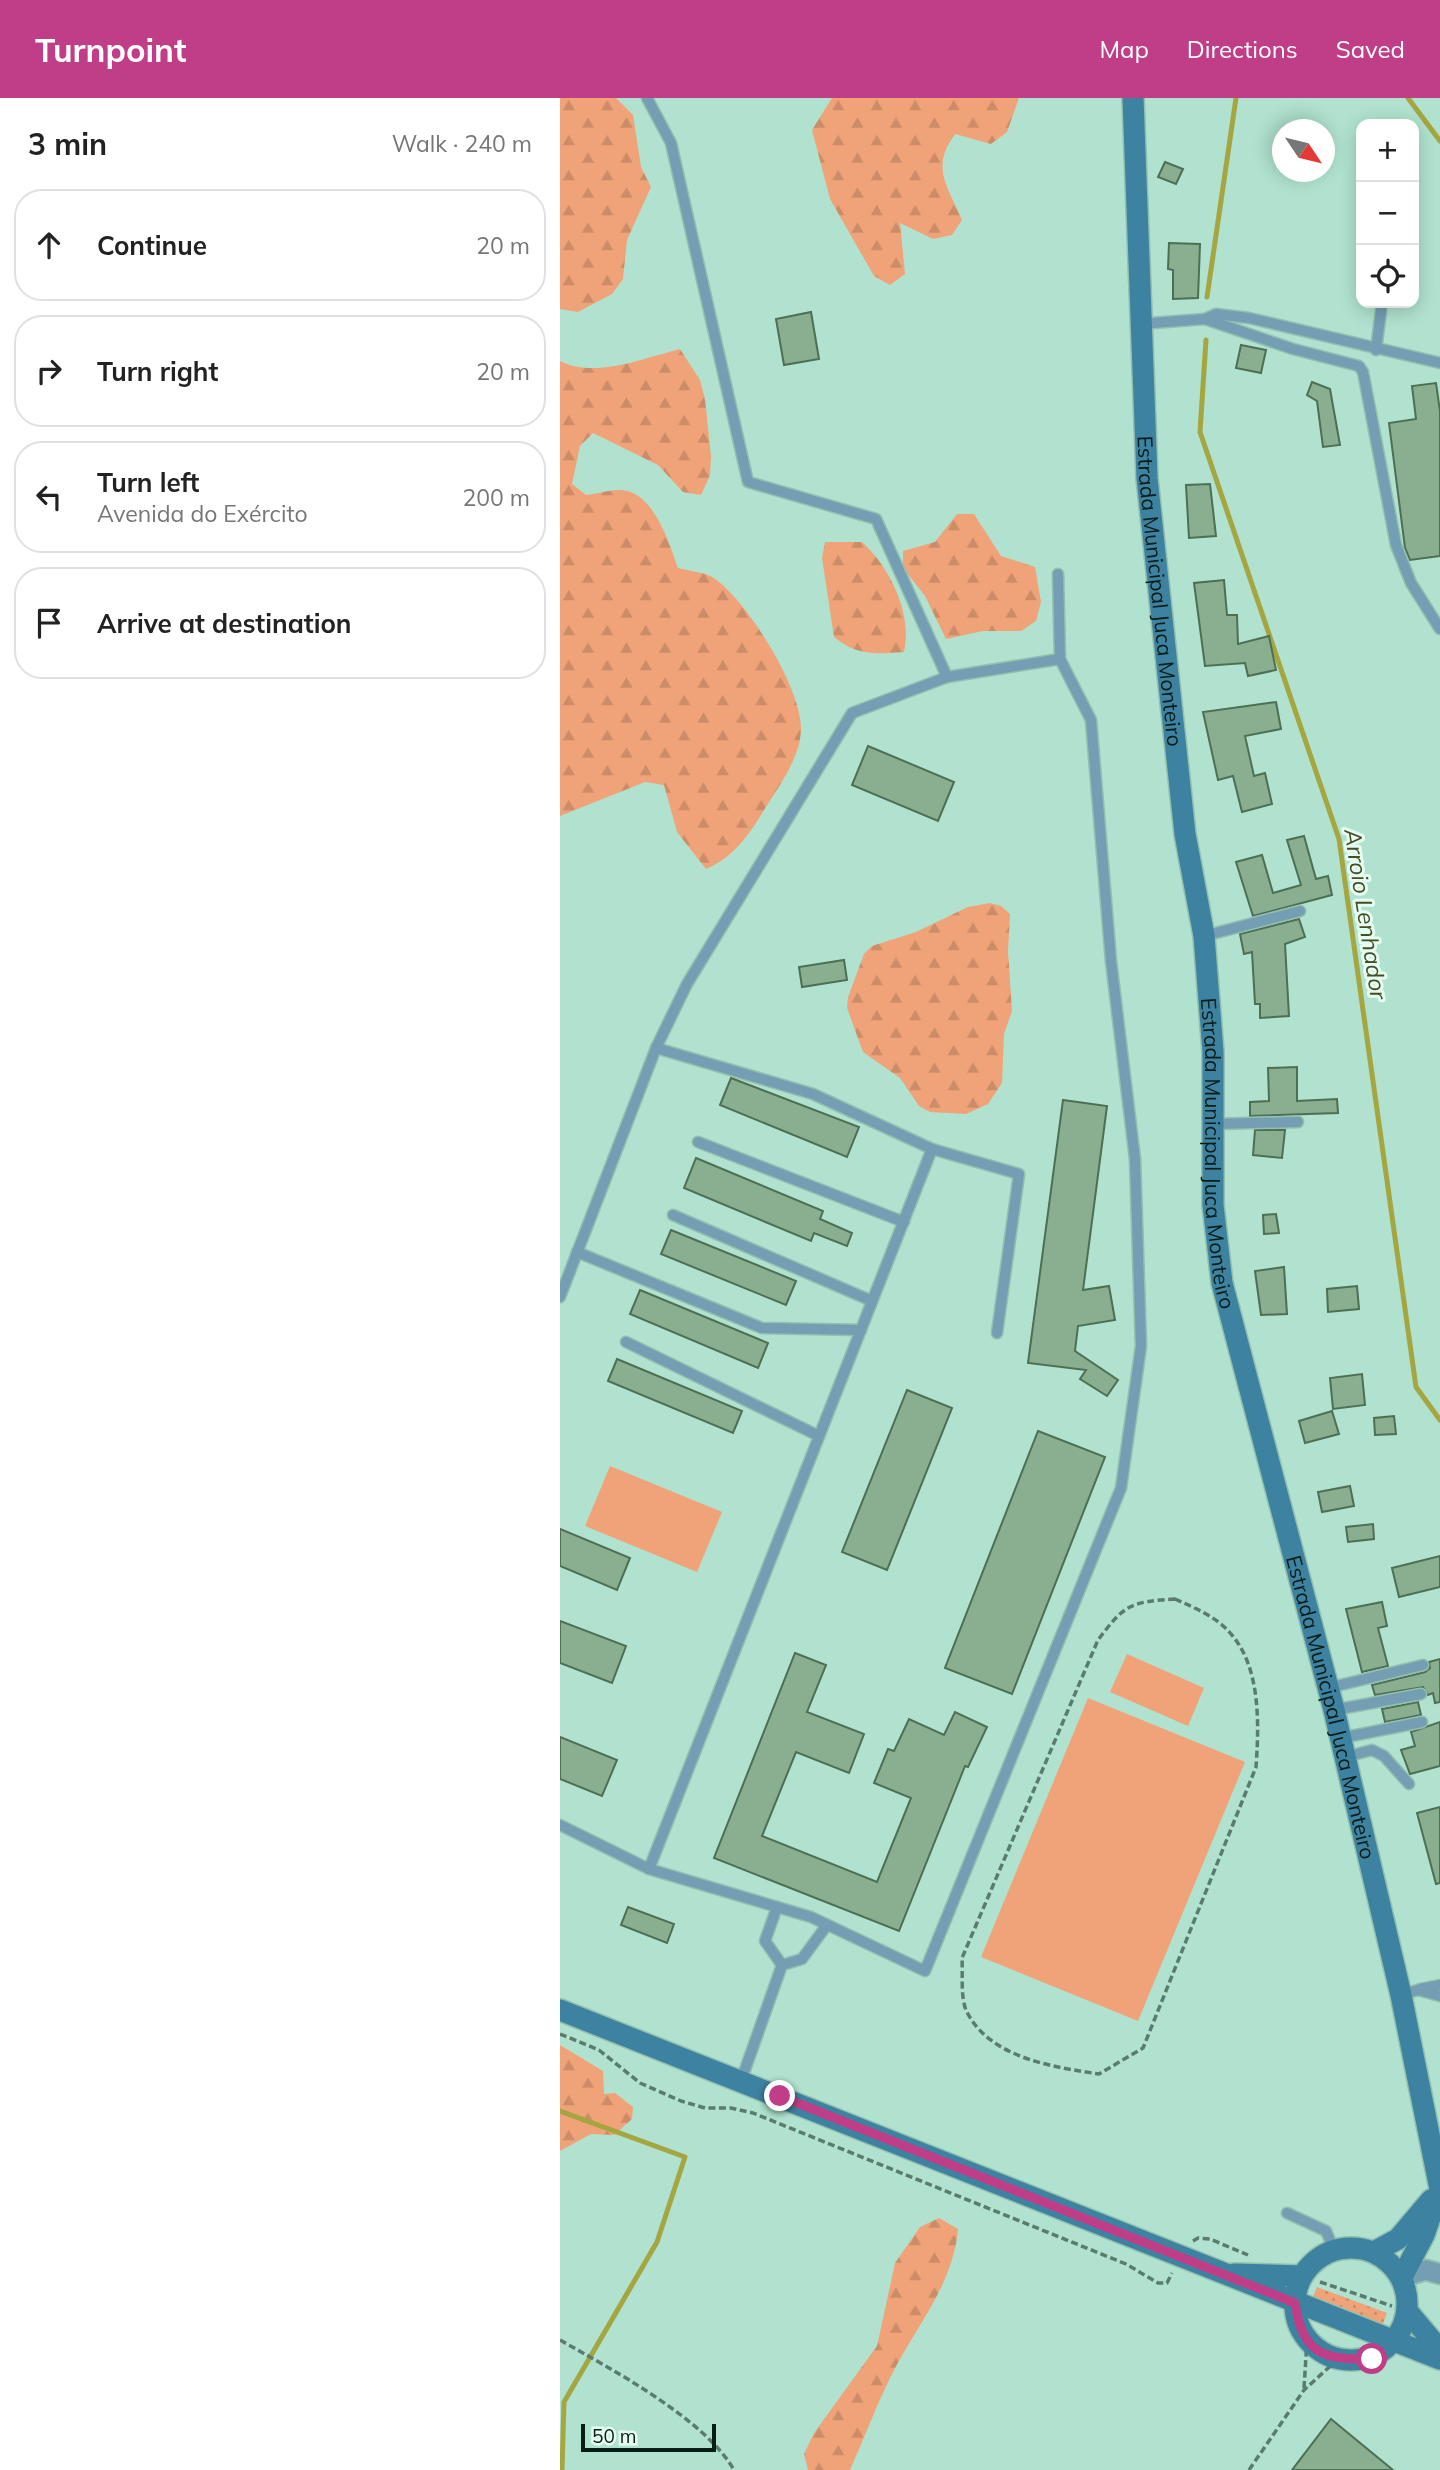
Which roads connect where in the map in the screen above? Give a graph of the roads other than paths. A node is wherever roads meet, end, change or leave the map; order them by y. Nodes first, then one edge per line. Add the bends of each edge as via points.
1 (647, 98) edge
2 (1133, 98) edge
3 (1381, 308) edge
4 (1205, 319) junction
5 (1139, 324) junction
6 (1377, 350) junction
7 (1440, 363) edge
8 (1058, 573) dead end
9 (1440, 629) edge
10 (1060, 659) junction
11 (947, 677) junction
12 (1300, 911) dead end
13 (1203, 936) junction
14 (656, 1048) junction
15 (1298, 1122) dead end
16 (1213, 1124) junction
17 (698, 1142) dead end
18 (932, 1149) junction
19 (673, 1215) dead end
20 (904, 1222) junction
21 (578, 1252) junction
22 (560, 1297) edge
23 (872, 1301) junction
24 (861, 1330) junction
25 (997, 1333) dead end
26 (626, 1342) dead end
27 (819, 1436) junction
28 (1423, 1665) dead end
29 (1327, 1688) junction
30 (1421, 1694) dead end
31 (1334, 1710) junction
32 (1422, 1722) dead end
33 (1343, 1748) junction
34 (1409, 1784) dead end
35 (560, 1825) edge
36 (649, 1869) junction
37 (777, 1907) junction
38 (827, 1925) junction
39 (782, 1965) junction
40 (1440, 1985) edge
41 (1410, 1992) junction
42 (1440, 1996) edge
43 (560, 2010) edge
44 (741, 2081) junction
45 (1440, 2189) edge
46 (1287, 2213) dead end
47 (1334, 2250) junction
48 (1374, 2252) junction
49 (1222, 2274) junction
50 (1440, 2274) edge
51 (1302, 2276) junction
52 (1402, 2277) junction
53 (1295, 2303) junction
54 (1408, 2312) junction
55 (1392, 2341) junction
56 (1440, 2350) edge
57 (1440, 2359) edge

1 - 11 lane via 671,143 748,482 876,519
2 - 5 street, Estrada Municipal Juca Monteiro
3 - 6 lane
4 - 5 lane
4 - 6 lane via 1216,314 1249,318
4 - 9 lane via 1359,366 1396,545 1411,583
5 - 13 street, Estrada Municipal Juca Monteiro via 1148,492 1185,834
6 - 7 lane
8 - 10 lane
10 - 11 lane
10 - 38 lane via 1091,720 1111,961 1135,1159 1141,1346 1121,1488 925,1971
11 - 14 lane via 852,713 687,984
12 - 13 lane
13 - 16 street, Estrada Municipal Juca Monteiro via 1213,1052
14 - 18 lane via 813,1094
14 - 21 lane
15 - 16 lane
16 - 29 street, Estrada Municipal Juca Monteiro via 1213,1205 1222,1283
17 - 20 lane
18 - 20 lane
18 - 25 lane via 1019,1174
19 - 23 lane
20 - 23 lane
21 - 22 lane
21 - 24 lane via 762,1328
23 - 24 lane
24 - 27 lane
26 - 27 lane
27 - 36 lane
28 - 29 lane
29 - 31 street, Estrada Municipal Juca Monteiro
30 - 31 lane
31 - 33 street, Estrada Municipal Juca Monteiro
32 - 33 lane
33 - 34 lane via 1372,1750 1384,1756
33 - 41 street, Estrada Municipal Juca Monteiro
35 - 36 lane
36 - 37 lane
37 - 38 lane
37 - 39 lane via 765,1941
38 - 39 lane via 802,1959
39 - 44 lane
40 - 41 lane
41 - 42 lane
41 - 45 street, Estrada Municipal Juca Monteiro
43 - 44 street
44 - 49 street
45 - 48 street via 1398,2239
45 - 52 street via 1424,2235
46 - 47 lane via 1326,2231
47 - 48 street via 1354,2247
47 - 51 street via 1316,2260
48 - 52 street
49 - 51 street
49 - 53 street
50 - 52 street via 1426,2270
51 - 53 street
52 - 54 street
53 - 55 street
53 - 55 street via 1307,2340 1337,2360 1372,2359
54 - 55 street
54 - 56 street
55 - 57 street

